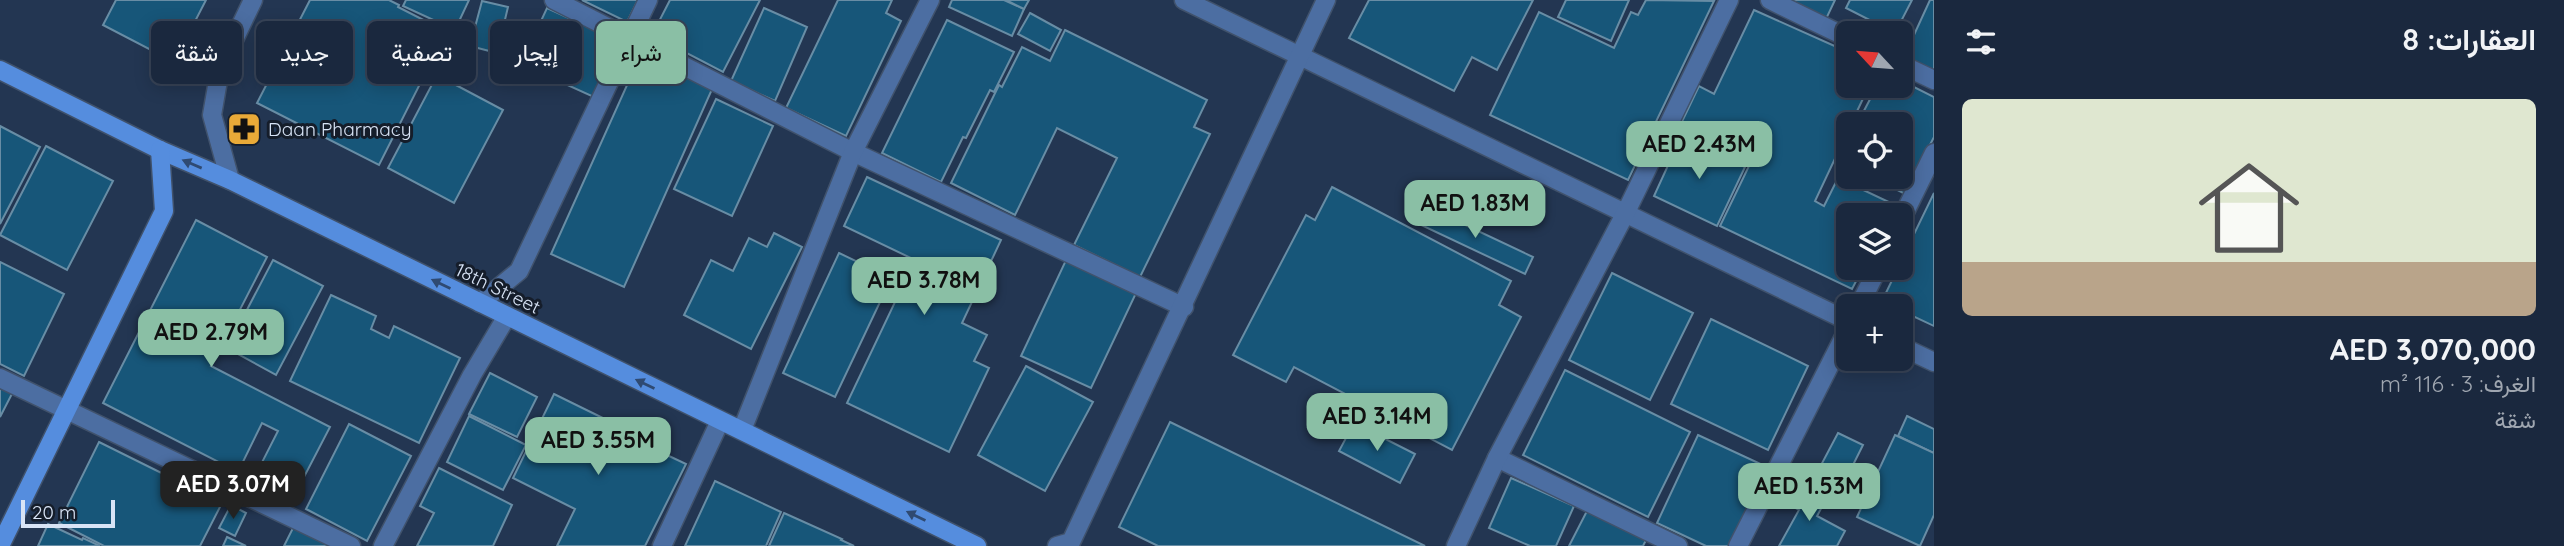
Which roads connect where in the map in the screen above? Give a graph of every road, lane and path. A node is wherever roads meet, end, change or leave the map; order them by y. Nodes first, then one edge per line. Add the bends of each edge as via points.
1 (253, 0) edge
2 (554, 0) edge
3 (648, 0) edge
4 (930, 0) edge
5 (1184, 0) edge
6 (1326, 0) edge
7 (1729, 0) edge
8 (1770, 0) edge
9 (597, 21) edge
10 (638, 21) edge
11 (1836, 32) edge
12 (1299, 58) junction
13 (686, 66) edge
14 (0, 70) edge
15 (1913, 70) edge
16 (1934, 80) edge
17 (608, 84) edge
18 (160, 150) junction
19 (853, 152) junction
20 (1934, 153) edge
21 (230, 180) junction
22 (1909, 203) edge
23 (1625, 214) junction
24 (480, 303) junction
25 (1184, 307) junction
26 (1836, 314) edge
27 (507, 316) junction
28 (1913, 352) edge
29 (1836, 353) edge
30 (1934, 362) edge
31 (0, 378) edge
32 (65, 410) junction
33 (720, 421) junction
34 (742, 430) junction
35 (1497, 458) junction
36 (0, 546) edge
37 (351, 546) edge
38 (383, 546) edge
39 (662, 546) edge
40 (977, 546) edge
41 (1057, 546) edge
42 (1456, 546) edge
43 (1678, 546) edge
44 (1738, 546) edge

1 - 21 street via 220,69 212,115
2 - 9 street
3 - 10 street
4 - 19 street
5 - 12 street
6 - 12 street
7 - 23 street
8 - 11 street
12 - 23 street
12 - 25 street
13 - 19 street
14 - 18 street, 18th Street
15 - 16 street
17 - 24 street via 519,271
21 -> 18 street, 18th Street
18 - 32 street via 164,211
19 - 25 street
19 - 34 street
20 - 22 street
24 -> 21 street, 18th Street
23 - 26 street
23 - 35 street
24 - 27 street, 18th Street
25 - 41 street via 1071,542
33 -> 27 street, 18th Street
27 - 38 street via 471,375
28 - 30 street
29 - 44 street
31 - 32 street
32 - 36 street
32 - 37 street
33 - 34 street, 18th Street
33 - 39 street
40 -> 34 street, 18th Street
35 - 42 street
35 - 43 street

